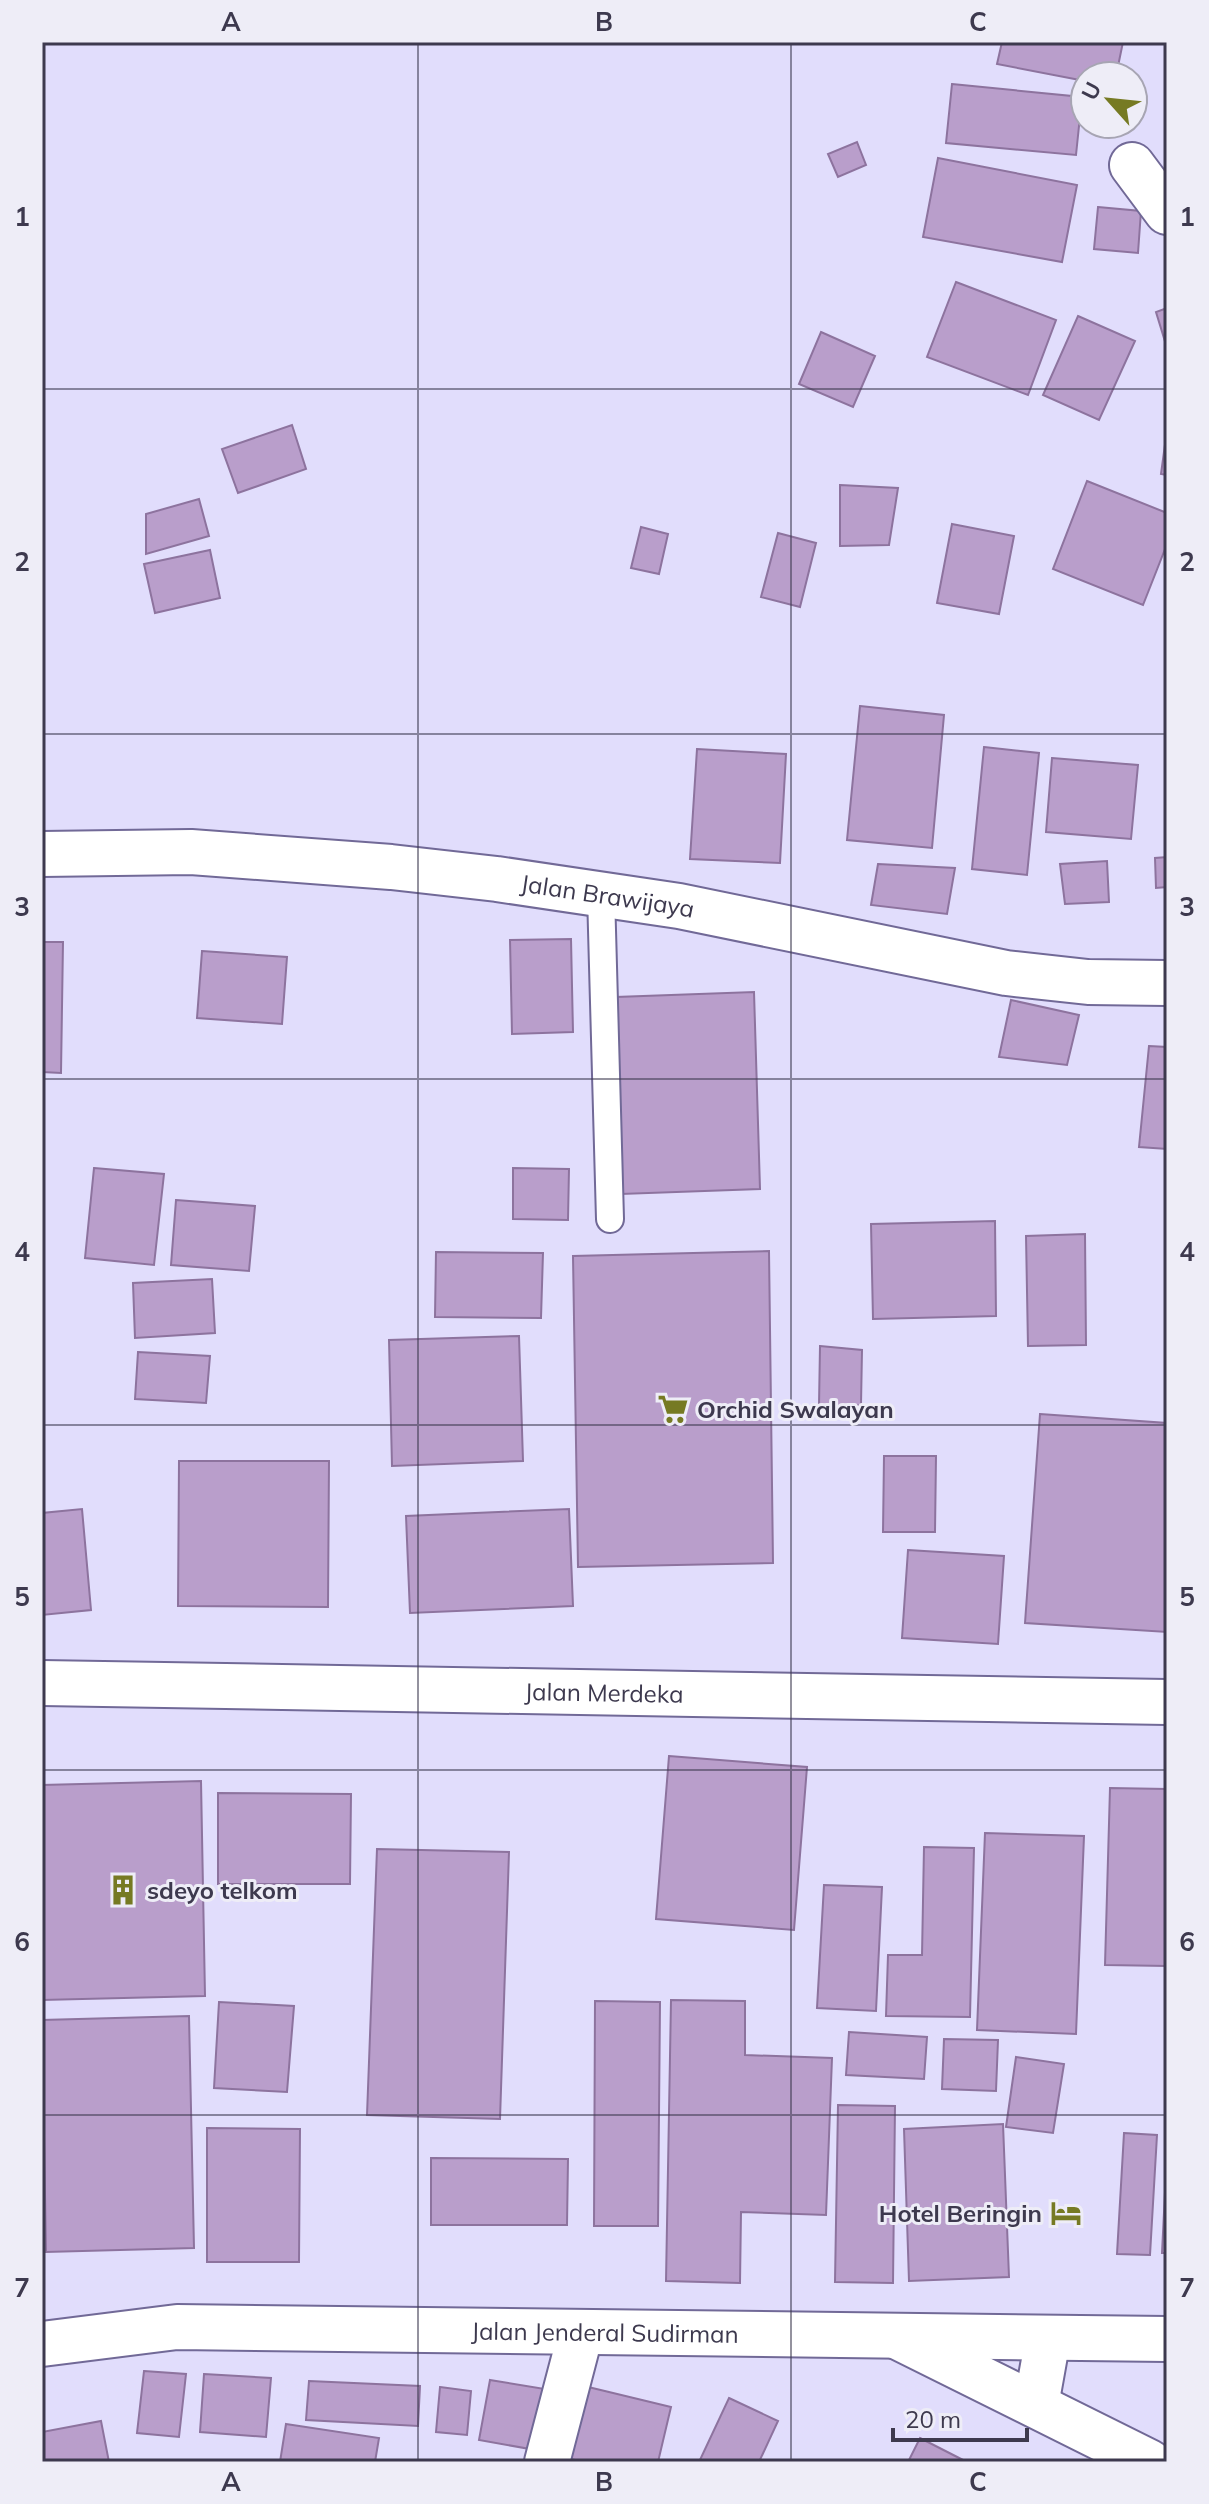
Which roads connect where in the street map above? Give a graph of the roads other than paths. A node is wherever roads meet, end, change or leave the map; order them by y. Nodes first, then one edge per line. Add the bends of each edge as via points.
1 (1132, 165) dead end
2 (1167, 212) edge
3 (42, 854) edge
4 (601, 894) junction
5 (1167, 983) edge
6 (610, 1219) dead end
7 (42, 1683) edge
8 (1167, 1702) edge
9 (581, 2332) junction
10 (898, 2337) junction
11 (1048, 2338) junction
12 (1167, 2339) edge
13 (42, 2344) edge
14 (1036, 2405) junction
15 (547, 2462) edge
16 (1149, 2462) edge

1 - 2 main road
3 - 4 main road, Jalan Brawijaya via 191,852 296,859
4 - 5 main road, Jalan Brawijaya via 1006,973
4 - 6 lane
7 - 8 main road, Jalan Merdeka
9 - 10 main road, Jalan Jenderal Sudirman
9 - 13 main road, Jalan Jenderal Sudirman via 177,2327
9 - 15 main road
10 - 11 main road, Jalan Jenderal Sudirman
10 - 14 main road
11 - 12 main road, Jalan Jenderal Sudirman
11 - 14 main road
14 - 16 main road

